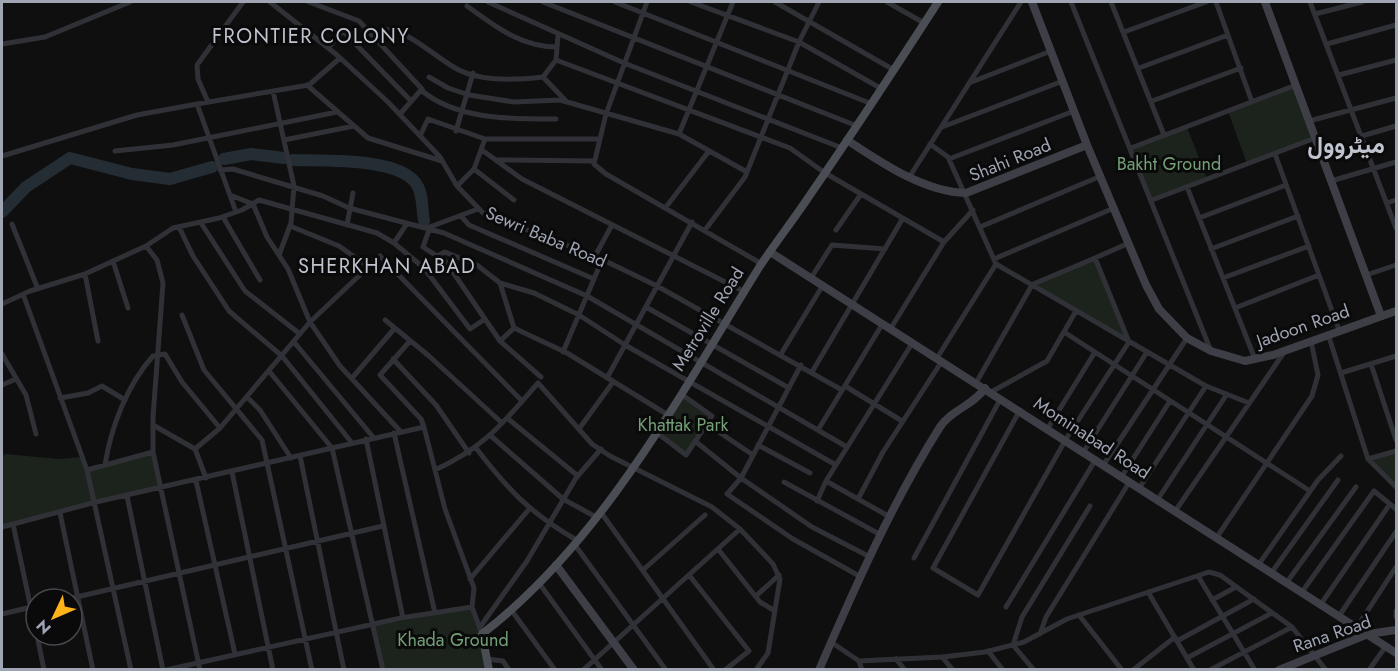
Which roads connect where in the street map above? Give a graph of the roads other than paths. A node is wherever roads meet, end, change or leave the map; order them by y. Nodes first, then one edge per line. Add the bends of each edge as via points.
1 (130, 2) edge
2 (243, 2) edge
3 (270, 2) edge
4 (309, 2) edge
5 (488, 2) edge
6 (543, 2) edge
7 (615, 2) edge
8 (646, 2) edge
9 (691, 2) edge
10 (733, 2) edge
11 (775, 2) edge
12 (819, 2) edge
13 (887, 2) edge
14 (938, 2) edge
15 (1021, 2) edge
16 (1032, 2) edge
17 (1071, 2) edge
18 (1112, 2) edge
19 (1206, 2) edge
20 (1216, 2) edge
21 (1265, 2) edge
22 (1310, 2) edge
23 (1362, 2) edge
24 (467, 6) dead end
25 (643, 11) junction
26 (1315, 14) junction
27 (727, 15) junction
28 (809, 21) junction
29 (924, 23) junction
30 (1396, 25) edge
31 (385, 30) dead end
32 (1124, 32) junction
33 (558, 35) junction
34 (1228, 35) junction
35 (633, 39) junction
36 (716, 42) junction
37 (799, 42) junction
38 (2, 44) edge
39 (1327, 44) junction
40 (557, 47) junction
41 (328, 48) junction
42 (1051, 51) junction
43 (340, 58) junction
44 (556, 60) junction
45 (1396, 60) edge
46 (624, 63) junction
47 (706, 67) junction
48 (1241, 68) junction
49 (1139, 69) junction
50 (894, 70) junction
51 (787, 71) junction
52 (472, 73) junction
53 (1339, 75) junction
54 (429, 77) dead end
55 (543, 77) junction
56 (1063, 81) junction
57 (969, 83) junction
58 (617, 84) junction
59 (307, 85) junction
60 (1296, 86) junction
61 (882, 89) junction
62 (421, 90) junction
63 (273, 91) junction
64 (697, 91) junction
65 (467, 94) junction
66 (779, 95) junction
67 (1396, 98) edge
68 (411, 101) junction
69 (1152, 101) junction
70 (208, 102) junction
71 (567, 102) junction
72 (1252, 102) junction
73 (197, 104) junction
74 (872, 104) junction
75 (462, 110) junction
76 (1353, 110) junction
77 (689, 111) junction
78 (1074, 111) junction
79 (338, 112) junction
80 (400, 114) junction
81 (606, 114) junction
82 (556, 119) dead end
83 (769, 119) junction
84 (1309, 122) junction
85 (281, 123) junction
86 (354, 126) junction
87 (857, 126) junction
88 (1396, 126) edge
89 (941, 127) junction
90 (456, 131) junction
91 (679, 134) junction
92 (1164, 135) junction
93 (420, 136) junction
94 (1362, 136) junction
95 (208, 137) junction
96 (762, 138) junction
97 (1315, 138) junction
98 (485, 139) junction
99 (600, 139) junction
100 (284, 140) junction
101 (845, 144) junction
102 (930, 144) junction
103 (1087, 145) junction
104 (1131, 148) junction
105 (482, 150) junction
106 (115, 151) dead end
107 (709, 151) junction
108 (1275, 154) junction
109 (2, 156) edge
110 (950, 159) junction
111 (497, 160) junction
112 (442, 161) junction
113 (595, 161) junction
114 (1396, 162) edge
115 (1374, 168) junction
116 (474, 169) junction
117 (220, 170) junction
118 (747, 172) junction
119 (825, 173) junction
120 (910, 176) junction
121 (1101, 176) junction
122 (1331, 181) junction
123 (1286, 185) junction
124 (294, 186) junction
125 (457, 186) junction
126 (1187, 187) junction
127 (353, 193) dead end
128 (966, 193) junction
129 (861, 194) junction
130 (230, 195) junction
131 (514, 200) dead end
132 (1152, 200) junction
133 (1396, 200) edge
134 (1387, 203) junction
135 (253, 204) junction
136 (666, 207) junction
137 (292, 208) junction
138 (349, 208) junction
139 (1114, 208) junction
140 (478, 209) junction
141 (973, 210) junction
142 (236, 212) junction
143 (461, 216) junction
144 (1298, 216) junction
145 (223, 217) junction
146 (903, 218) junction
147 (1199, 218) junction
148 (692, 222) junction
149 (12, 224) dead end
150 (201, 224) junction
151 (347, 225) junction
152 (406, 225) junction
153 (612, 225) junction
154 (290, 226) junction
155 (179, 227) junction
156 (980, 227) junction
157 (1396, 228) edge
158 (426, 229) junction
159 (705, 230) junction
160 (836, 230) dead end
161 (944, 242) junction
162 (394, 243) junction
163 (1129, 243) junction
164 (146, 246) junction
165 (1308, 246) junction
166 (885, 249) junction
167 (1211, 249) junction
168 (770, 252) junction
169 (279, 255) junction
170 (437, 256) junction
171 (595, 256) junction
172 (674, 256) junction
173 (1095, 258) junction
174 (602, 260) junction
175 (113, 261) junction
176 (995, 261) junction
177 (762, 264) junction
178 (1396, 265) edge
179 (369, 267) junction
180 (85, 274) junction
181 (1319, 275) junction
182 (1366, 275) junction
183 (811, 278) junction
184 (1223, 278) junction
185 (594, 279) junction
186 (260, 280) dead end
187 (501, 283) junction
188 (823, 285) junction
189 (1031, 285) junction
190 (657, 286) junction
191 (38, 288) junction
192 (744, 292) junction
193 (23, 294) junction
194 (587, 296) junction
195 (2, 304) edge
196 (852, 304) junction
197 (645, 307) junction
198 (128, 308) dead end
199 (1234, 308) junction
200 (1076, 311) junction
201 (1396, 311) edge
202 (182, 315) dead end
203 (579, 315) junction
204 (1381, 316) junction
205 (485, 319) junction
206 (385, 320) dead end
207 (310, 322) junction
208 (726, 322) junction
209 (883, 323) junction
210 (635, 326) junction
211 (514, 328) junction
212 (891, 328) junction
213 (393, 329) junction
214 (1339, 330) junction
215 (1064, 332) junction
216 (300, 334) junction
217 (1329, 334) junction
218 (1187, 338) junction
219 (410, 341) junction
220 (500, 341) junction
221 (1311, 341) junction
222 (99, 342) dead end
223 (294, 342) junction
224 (913, 342) junction
225 (1130, 342) junction
226 (625, 345) junction
227 (712, 345) junction
228 (1286, 350) junction
229 (1211, 351) junction
230 (563, 352) junction
231 (1095, 352) junction
232 (1147, 352) junction
233 (2, 354) edge
234 (781, 354) junction
235 (158, 355) junction
236 (282, 356) junction
237 (1396, 356) edge
238 (393, 359) junction
239 (940, 359) junction
240 (1255, 359) junction
241 (702, 363) junction
242 (1371, 364) junction
243 (801, 365) junction
244 (1169, 365) junction
245 (1114, 367) junction
246 (269, 371) junction
247 (812, 372) junction
248 (1341, 373) junction
249 (541, 377) dead end
250 (352, 378) junction
251 (607, 378) junction
252 (1131, 378) junction
253 (16, 379) junction
254 (613, 382) junction
255 (690, 382) junction
256 (976, 382) junction
257 (2, 385) edge
258 (1206, 386) junction
259 (789, 388) junction
260 (843, 388) junction
261 (988, 390) junction
262 (1153, 390) junction
263 (681, 394) junction
264 (1227, 394) junction
265 (247, 397) junction
266 (60, 398) junction
267 (1001, 398) junction
268 (125, 400) junction
269 (522, 401) junction
270 (1170, 401) junction
271 (874, 403) junction
272 (1249, 403) junction
273 (778, 407) junction
274 (237, 409) junction
275 (1020, 410) junction
276 (1188, 412) junction
277 (668, 415) junction
278 (504, 421) junction
279 (902, 422) junction
280 (707, 424) junction
281 (1206, 424) junction
282 (153, 425) junction
283 (424, 427) junction
284 (220, 428) junction
285 (768, 428) junction
286 (1048, 428) junction
287 (579, 429) junction
288 (818, 430) junction
289 (398, 432) junction
290 (656, 432) junction
291 (36, 434) dead end
292 (490, 436) junction
293 (373, 437) junction
294 (1226, 437) junction
295 (366, 439) junction
296 (1066, 439) junction
297 (1396, 440) edge
298 (695, 441) junction
299 (352, 442) junction
300 (758, 445) junction
301 (476, 447) junction
302 (847, 447) junction
303 (332, 448) junction
304 (601, 449) junction
305 (195, 450) junction
306 (1084, 451) junction
307 (1396, 451) edge
308 (153, 452) junction
309 (470, 453) junction
310 (753, 454) junction
311 (300, 456) junction
312 (1341, 456) dead end
313 (291, 458) junction
314 (1368, 459) junction
315 (1100, 461) junction
316 (268, 463) junction
317 (1267, 464) junction
318 (105, 465) junction
319 (836, 465) junction
320 (633, 466) junction
321 (87, 470) junction
322 (435, 470) junction
323 (232, 472) junction
324 (810, 473) dead end
325 (578, 476) junction
326 (1122, 476) junction
327 (206, 478) junction
328 (741, 478) junction
329 (1338, 480) dead end
330 (196, 481) junction
331 (826, 481) junction
332 (1130, 481) junction
333 (784, 482) dead end
334 (163, 487) junction
335 (1140, 487) junction
336 (1356, 487) dead end
337 (1396, 487) edge
338 (1310, 491) junction
339 (127, 496) junction
340 (563, 499) junction
341 (858, 499) junction
342 (1158, 499) junction
343 (817, 501) junction
344 (96, 502) junction
345 (1390, 504) junction
346 (1090, 506) dead end
347 (530, 508) junction
348 (1396, 509) edge
349 (1176, 510) junction
350 (60, 513) junction
351 (598, 514) junction
352 (705, 515) dead end
353 (890, 518) junction
354 (13, 524) junction
355 (549, 524) junction
356 (383, 526) junction
357 (2, 527) edge
358 (740, 529) junction
359 (1396, 532) edge
360 (351, 534) junction
361 (880, 535) junction
362 (1217, 537) junction
363 (317, 542) junction
364 (576, 543) junction
365 (718, 549) junction
366 (285, 550) junction
367 (870, 557) junction
368 (250, 558) junction
369 (914, 558) dead end
370 (1259, 564) junction
371 (556, 565) junction
372 (215, 566) junction
373 (1396, 567) edge
374 (642, 570) junction
375 (1272, 572) junction
376 (181, 574) junction
377 (689, 575) junction
378 (779, 576) junction
379 (1198, 576) junction
380 (861, 577) junction
381 (470, 579) junction
382 (145, 582) junction
383 (1287, 582) junction
384 (539, 583) junction
385 (28, 587) edge
386 (76, 587) edge
387 (1236, 587) junction
388 (114, 589) junction
389 (1148, 592) junction
390 (1302, 592) junction
391 (84, 596) edge
392 (756, 596) junction
393 (664, 598) junction
394 (1254, 599) junction
395 (1212, 600) junction
396 (1321, 604) junction
397 (472, 607) junction
398 (1006, 607) dead end
399 (24, 609) edge
400 (512, 611) junction
401 (775, 611) junction
402 (1396, 611) edge
403 (435, 613) junction
404 (1272, 613) junction
405 (2, 614) edge
406 (1079, 615) junction
407 (1339, 616) junction
408 (1222, 617) junction
409 (1396, 617) edge
410 (404, 618) junction
411 (372, 625) junction
412 (84, 626) edge
413 (633, 627) junction
414 (1292, 627) junction
415 (1357, 627) junction
416 (1396, 630) edge
417 (481, 631) junction
418 (336, 633) junction
419 (1040, 634) junction
420 (1233, 634) junction
421 (1368, 634) junction
422 (1176, 639) junction
423 (305, 640) junction
424 (831, 642) junction
425 (615, 644) junction
426 (1013, 645) junction
427 (1386, 646) junction
428 (39, 647) edge
429 (267, 648) junction
430 (988, 651) junction
431 (1244, 652) junction
432 (1396, 653) edge
433 (235, 654) junction
434 (1316, 654) junction
435 (942, 657) junction
436 (1187, 658) junction
437 (487, 659) junction
438 (896, 659) junction
439 (595, 660) junction
440 (860, 661) junction
441 (198, 662) junction
442 (44, 669) edge
443 (93, 669) edge
444 (131, 669) edge
445 (164, 669) edge
446 (200, 669) edge
447 (273, 669) edge
448 (312, 669) edge
449 (344, 669) edge
450 (383, 669) edge
451 (489, 669) edge
452 (509, 669) edge
453 (555, 669) edge
454 (583, 669) edge
455 (602, 669) edge
456 (634, 669) edge
457 (666, 669) edge
458 (714, 669) edge
459 (725, 669) edge
460 (756, 669) edge
461 (819, 669) edge
462 (862, 669) edge
463 (905, 669) edge
464 (953, 669) edge
465 (1004, 669) edge
466 (1034, 669) edge
467 (1122, 669) edge
468 (1133, 669) edge
469 (1194, 669) edge
470 (1210, 669) edge
471 (1254, 669) edge
472 (1279, 669) edge
473 (1326, 669) edge
474 (1369, 669) edge

1 - 38 street via 45,37
2 - 70 street via 197,65 198,79
3 - 41 street, Sewri Baba Road
4 - 62 street via 359,21
5 - 33 street
6 - 35 street
7 - 25 street
8 - 25 street
9 - 27 street
10 - 27 street
11 - 28 street
12 - 28 street
13 - 29 street
14 - 29 main road, Metroville Road
15 - 57 street
16 - 42 street, Jadoon Road
17 - 104 street
18 - 32 street
19 - 32 street
20 - 34 street
21 - 60 street
22 - 26 street
23 - 26 street
24 - 40 street via 522,42
25 - 35 street
25 - 36 street
26 - 39 street
27 - 36 street
27 - 37 street
28 - 37 street
28 - 50 street
29 - 50 main road, Metroville Road
30 - 39 street
31 - 52 street via 399,32 462,72
32 - 49 street
33 - 40 street
33 - 46 street
34 - 48 street
34 - 49 street
35 - 46 street
35 - 47 street
36 - 47 street
36 - 51 street
37 - 51 street
37 - 61 street
39 - 53 street
40 - 44 street
41 - 43 street, Sewri Baba Road
41 - 68 street via 343,31
42 - 56 street, Jadoon Road
42 - 57 street
43 - 59 street
43 - 80 street, Sewri Baba Road
44 - 55 street
44 - 58 street
45 - 53 street
46 - 58 street
46 - 64 street
47 - 64 street
47 - 66 street
48 - 69 street
48 - 72 street
49 - 69 street
50 - 61 main road, Metroville Road
51 - 66 street
51 - 74 street
52 - 55 street via 511,80
52 - 65 street
53 - 76 street
54 - 65 street
55 - 71 street
56 - 78 street, Jadoon Road
56 - 89 street
57 - 89 street
58 - 77 street
58 - 81 street
59 - 63 street
59 - 79 street
60 - 72 street
60 - 84 street
61 - 74 main road, Metroville Road
62 - 68 street
62 - 75 street via 438,103
63 - 70 street
63 - 85 street
64 - 77 street
64 - 83 street
65 - 71 street via 514,102
65 - 75 street
66 - 83 street
66 - 87 street
67 - 76 street
68 - 80 street
69 - 92 street
70 - 73 street
71 - 81 street
72 - 92 street
73 - 95 street
73 - 109 street via 137,115
74 - 87 main road, Metroville Road
75 - 82 street via 510,119
75 - 90 street
76 - 84 street
76 - 94 street
77 - 91 street
77 - 96 street
78 - 103 street, Jadoon Road
78 - 110 street
79 - 85 street
79 - 86 street
80 - 93 street, Sewri Baba Road
81 - 91 street
81 - 99 street
83 - 96 street
83 - 101 street
84 - 97 street
85 - 95 street
85 - 100 street
86 - 100 street
86 - 112 street via 368,138
87 - 101 main road, Metroville Road
88 - 94 street
89 - 102 street
90 - 93 street via 428,119
90 - 98 street
91 - 107 street
92 - 104 street
93 - 112 street, Sewri Baba Road
94 - 115 street
95 - 106 street
95 - 117 street
96 - 118 street
96 - 119 street via 790,148
97 - 108 street
97 - 122 street
98 - 99 street
98 - 105 street
99 - 113 street
100 - 124 street
101 - 119 main road, Metroville Road
101 - 120 street, Shahi Road
102 - 110 street
102 - 120 street
103 - 121 street, Jadoon Road
103 - 128 street, Shahi Road
104 - 132 street
105 - 111 street
105 - 116 street
107 - 118 street
107 - 136 street
108 - 123 street
108 - 126 street
110 - 128 street
111 - 113 street
111 - 153 street via 522,179
112 - 125 street, Sewri Baba Road
113 - 136 street via 606,174
114 - 115 street
115 - 122 street
115 - 134 street
116 - 125 street
116 - 131 street
117 - 124 street via 233,169
117 - 130 street
118 - 159 street
119 - 129 street
119 - 168 main road, Metroville Road
120 - 128 street, Shahi Road via 948,193
121 - 139 street, Jadoon Road
121 - 156 street
122 - 182 street
123 - 144 street
123 - 147 street
124 - 137 street
124 - 138 street
125 - 140 street, Sewri Baba Road
126 - 132 street
126 - 147 street
127 - 138 street
128 - 141 street
129 - 146 street
129 - 160 street
130 - 135 street
130 - 142 street
132 - 229 street
133 - 134 street
134 - 157 street
135 - 137 street via 259,200
135 - 142 street
135 - 169 street
136 - 148 street
137 - 151 street
137 - 154 street
138 - 151 street
138 - 152 street
139 - 163 street, Jadoon Road
139 - 176 street
140 - 143 street
140 - 171 street, Sewri Baba Road
141 - 156 street
141 - 161 street
142 - 145 street
143 - 158 street
143 - 185 street via 469,225
144 - 165 street
144 - 167 street
145 - 150 street
145 - 186 street
146 - 161 street
146 - 166 street
147 - 167 street
148 - 159 street
148 - 172 street
149 - 191 street
150 - 155 street
150 - 216 street via 245,291
151 - 162 street via 378,233
152 - 158 street
152 - 162 street
153 - 171 street
153 - 172 street
154 - 169 street
154 - 179 street via 339,246
155 - 164 street
155 - 236 street via 193,256 230,311
156 - 176 street
158 - 170 street via 423,247
158 - 194 street via 444,233
159 - 177 street
161 - 212 street
162 - 205 street via 424,268 470,329
163 - 173 street
163 - 218 street, Jadoon Road via 1159,309
164 - 175 street
164 - 235 street via 157,260 163,283
165 - 181 street
165 - 184 street
166 - 183 street via 832,245
166 - 196 street
167 - 184 street
168 - 177 main road, Metroville Road
168 - 183 street, Mominabad Road
169 - 207 street
170 - 187 street via 445,252 477,265
170 - 205 street via 446,262
171 - 174 street, Sewri Baba Road
172 - 190 street
172 - 192 street
173 - 189 street
173 - 225 street
174 - 185 street
174 - 190 street, Sewri Baba Road
175 - 180 street
175 - 198 street
176 - 189 street
176 - 239 street
177 - 192 main road, Metroville Road
178 - 182 street
179 - 207 street
179 - 269 street via 380,256
180 - 191 street
180 - 222 street
181 - 199 street
181 - 214 street
182 - 204 street
183 - 188 street, Mominabad Road
184 - 199 street
185 - 194 street
187 - 203 street
187 - 211 street
188 - 196 street, Mominabad Road
188 - 234 street
189 - 200 street
189 - 256 street
190 - 197 street
190 - 208 street, Sewri Baba Road
191 - 193 street
192 - 208 main road, Metroville Road
193 - 195 street
193 - 266 street
194 - 203 street
194 - 210 street
196 - 209 street, Mominabad Road
196 - 247 street
197 - 210 street
197 - 227 street
199 - 240 street
200 - 215 street
200 - 225 street
201 - 204 street, Jadoon Road
202 - 274 street via 204,369
203 - 226 street
203 - 230 street
204 - 214 street, Jadoon Road
205 - 220 street
206 - 213 street
207 - 216 street
207 - 250 street
208 - 227 main road, Metroville Road
208 - 234 street, Sewri Baba Road
209 - 212 street, Mominabad Road
209 - 260 street
210 - 226 street
210 - 241 street
211 - 220 street
211 - 230 street
212 - 224 street, Mominabad Road
213 - 219 street
213 - 250 street
214 - 217 street, Jadoon Road
215 - 231 street
215 - 261 street via 1047,361
216 - 223 street
217 - 221 street, Jadoon Road
217 - 248 street
218 - 229 street, Jadoon Road
218 - 244 street
219 - 238 street
219 - 278 street
220 - 249 street
221 - 228 street, Jadoon Road
221 - 317 street via 1318,375 1312,396
223 - 236 street
223 - 293 street
224 - 239 street, Mominabad Road
224 - 271 street
225 - 232 street
225 - 245 street
226 - 251 street
226 - 255 street
227 - 241 main road, Metroville Road
227 - 259 street
228 - 240 street, Jadoon Road
228 - 272 street
229 - 240 street, Jadoon Road via 1245,361
230 - 251 street
231 - 245 street
231 - 286 street
232 - 244 street
232 - 252 street
233 - 253 street
234 - 243 street, Sewri Baba Road
235 - 268 street via 149,360
235 - 282 street
235 - 284 street via 165,354 182,382
236 - 246 street
236 - 299 street
237 - 242 street
238 - 283 street via 380,375
238 - 309 street via 436,405
239 - 256 street, Mominabad Road
239 - 279 street
241 - 255 main road, Metroville Road
241 - 273 street
242 - 248 street
242 - 297 street
243 - 247 street, Sewri Baba Road
243 - 259 street
244 - 258 street
244 - 262 street
245 - 252 street
245 - 296 street
246 - 265 street
246 - 303 street
247 - 260 street, Sewri Baba Road
248 - 314 street
250 - 289 street
251 - 254 street
252 - 262 street
252 - 306 street
253 - 257 street
253 - 291 street via 26,395
254 - 277 street
254 - 287 street
255 - 263 main road, Metroville Road
255 - 285 street
256 - 261 street, Mominabad Road
258 - 264 street
258 - 276 street
259 - 273 street
260 - 271 street, Sewri Baba Road
260 - 288 street
261 - 267 street, Mominabad Road
261 - 353 street via 942,424
262 - 270 street
262 - 315 street
263 - 277 main road, Metroville Road
263 - 280 street via 712,416
264 - 272 street
264 - 281 street
265 - 274 street
265 - 313 street
266 - 268 street via 102,386
266 - 321 street
267 - 275 street, Mominabad Road
267 - 369 street
268 - 318 street via 109,437
269 - 278 street
269 - 287 street via 538,383
270 - 276 street
270 - 326 street
271 - 279 street, Sewri Baba Road
271 - 302 street
272 - 294 street
273 - 285 street
273 - 288 street
274 - 284 street
274 - 316 street via 262,440
275 - 286 street, Mominabad Road
275 - 296 street via 933,568 978,595
276 - 281 street
276 - 335 street
277 - 290 main road, Metroville Road
278 - 292 street
278 - 325 street
279 - 341 street
280 - 298 street
280 - 310 street
281 - 294 street
281 - 342 street
282 - 305 street
282 - 308 street
283 - 289 street
283 - 322 street
284 - 305 street
285 - 300 street
285 - 319 street
286 - 296 street, Mominabad Road
287 - 304 street
288 - 302 street
289 - 293 street
289 - 403 street
290 - 298 street via 686,454
290 - 320 main road, Metroville Road
292 - 301 street
292 - 340 street
293 - 295 street
294 - 317 street
294 - 349 street
295 - 299 street
295 - 356 street
296 - 306 street, Mominabad Road
298 - 328 street
299 - 303 street
300 - 310 street
300 - 324 street
301 - 309 street
301 - 347 street via 508,490
302 - 319 street
303 - 311 street
303 - 360 street
304 - 320 street
304 - 325 street
305 - 327 street
306 - 315 street, Mominabad Road
307 - 314 street
308 - 318 street
308 - 334 street
309 - 322 street
310 - 328 street
311 - 313 street
311 - 363 street
312 - 338 street
313 - 316 street
314 - 337 street
315 - 326 street, Mominabad Road
315 - 398 street
316 - 323 street
316 - 366 street
317 - 338 street
317 - 362 street
318 - 321 street
319 - 331 street
320 - 351 main road, Metroville Road
320 - 358 street via 712,507
321 - 344 street
322 - 381 street
323 - 327 street
323 - 368 street
325 - 340 street
326 - 332 street, Mominabad Road
327 - 330 street
328 - 367 street via 812,527
328 - 380 street via 727,494 793,540
329 - 375 street
330 - 334 street
330 - 372 street
331 - 341 street
331 - 343 street
332 - 335 street, Mominabad Road
332 - 419 street via 1046,617
333 - 343 street
334 - 339 street
334 - 376 street
335 - 342 street, Mominabad Road
336 - 383 street
338 - 370 street
339 - 344 street
339 - 382 street
340 - 351 street
340 - 355 street
341 - 353 street
342 - 349 street, Mominabad Road
343 - 361 street
344 - 350 street
344 - 388 street
345 - 348 street
345 - 390 street via 1374,491
345 - 396 street
346 - 426 street via 1022,617
347 - 355 street
347 - 381 street
349 - 362 street, Mominabad Road
350 - 354 street
350 - 386 street
351 - 364 main road, Metroville Road
351 - 374 street
352 - 374 street
353 - 361 street
354 - 357 street
354 - 385 street
355 - 364 street
355 - 417 street
356 - 360 street
356 - 410 street
358 - 365 street
358 - 378 street via 773,564
359 - 407 street
360 - 363 street
360 - 411 street
361 - 367 street
362 - 370 street, Mominabad Road
363 - 366 street
363 - 418 street
364 - 371 main road, Metroville Road
364 - 413 street
365 - 377 street
365 - 392 street
366 - 368 street
366 - 423 street
367 - 380 street
368 - 372 street
368 - 429 street
370 - 375 street, Mominabad Road
371 - 384 main road, Metroville Road
371 - 425 street
372 - 376 street
372 - 433 street
373 - 415 street
374 - 393 street
375 - 383 street, Mominabad Road
376 - 382 street
376 - 441 street
377 - 393 street
377 - 459 street via 749,651
378 - 392 street
378 - 401 street
379 - 387 street via 1209,572 1220,575
379 - 389 street
379 - 395 street
380 - 424 street
381 - 397 street via 474,588
382 - 388 street
382 - 445 street
383 - 390 street, Mominabad Road
384 - 400 main road, Metroville Road
384 - 439 street
387 - 394 street
387 - 395 street
388 - 391 street
388 - 444 street
389 - 406 street
389 - 422 street
390 - 396 street, Mominabad Road
392 - 401 street
393 - 413 street
393 - 458 street
394 - 404 street
394 - 408 street
395 - 408 street
396 - 407 street, Mominabad Road
397 - 403 street
397 - 417 street
399 - 405 street
400 - 417 main road, Metroville Road
400 - 453 street
401 - 460 street via 768,653
402 - 409 street
403 - 410 street
404 - 414 street
404 - 420 street
406 - 419 street
406 - 467 street
407 - 415 street, Mominabad Road
408 - 420 street
408 - 422 street
410 - 411 street
411 - 418 street
411 - 450 street
412 - 443 street
413 - 425 street
413 - 457 street
414 - 431 street
414 - 434 street
415 - 421 street, Mominabad Road
416 - 421 street, Rana Road
417 - 437 main road
418 - 423 street
418 - 449 street
419 - 426 street
420 - 431 street
420 - 436 street
421 - 427 street, Mominabad Road
421 - 434 street, Rana Road
422 - 436 street
422 - 468 street
423 - 429 street
423 - 448 street
424 - 440 street
424 - 461 street
425 - 439 street
425 - 456 street
426 - 430 street
426 - 466 street
427 - 432 street, Mominabad Road
427 - 474 street
428 - 442 street
429 - 433 street
429 - 447 street
430 - 435 street
430 - 465 street
431 - 470 street
431 - 471 street
433 - 441 street
434 - 472 street, Rana Road
434 - 473 street
435 - 438 street
435 - 464 street
436 - 469 street
437 - 451 main road
437 - 452 street via 503,661
438 - 440 street
438 - 463 street
439 - 454 street
439 - 455 street
440 - 462 street
441 - 445 street
441 - 446 street

